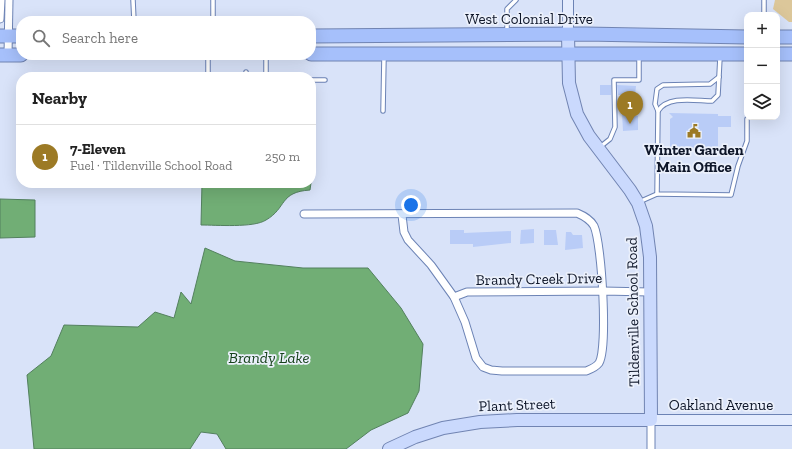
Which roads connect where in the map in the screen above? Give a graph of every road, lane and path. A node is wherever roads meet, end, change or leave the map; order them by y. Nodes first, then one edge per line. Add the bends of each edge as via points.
1 (1, 0) edge
2 (9, 0) edge
3 (133, 0) edge
4 (213, 0) edge
5 (516, 0) edge
6 (568, 0) edge
7 (764, 0) edge
8 (0, 6) edge
9 (764, 12) edge
10 (134, 16) edge
11 (213, 16) edge
12 (0, 19) edge
13 (507, 34) junction
14 (568, 34) junction
15 (10, 36) edge
16 (316, 36) edge
17 (744, 37) edge
18 (780, 37) edge
19 (792, 37) edge
20 (568, 53) junction
21 (316, 54) edge
22 (384, 54) junction
23 (639, 54) junction
24 (720, 54) junction
25 (744, 54) edge
26 (780, 54) edge
27 (792, 54) edge
28 (10, 55) edge
29 (208, 60) edge
30 (266, 60) edge
31 (208, 72) edge
32 (266, 72) edge
33 (719, 77) junction
34 (316, 80) edge
35 (325, 80) dead end
36 (383, 111) dead end
37 (658, 111) junction
38 (747, 120) edge
39 (598, 149) junction
40 (657, 194) junction
41 (638, 203) junction
42 (304, 214) dead end
43 (402, 214) junction
44 (603, 291) junction
45 (650, 292) junction
46 (454, 297) junction
47 (651, 420) junction
48 (792, 420) edge
49 (389, 449) edge
50 (651, 449) edge

1 - 8 street
2 - 15 street
3 - 10 lane
4 - 11 lane
5 - 13 lane via 507,9
6 - 14 street
7 - 9 lane
8 - 12 street
13 - 14 highway, West Colonial Drive
13 - 16 highway, West Colonial Drive
14 - 17 highway, West Colonial Drive
14 - 20 main road, Tildenville School Road
15 - 28 street
18 - 19 highway
20 - 22 highway
20 - 23 highway
20 - 39 main road, Tildenville School Road via 568,82 573,103 582,124
21 - 22 highway
22 - 36 lane
23 - 24 highway
23 - 39 lane via 639,80 614,80 615,127 610,140
24 - 25 highway
24 - 33 lane
26 - 27 highway
29 - 31 lane
30 - 32 lane
33 - 37 lane via 718,95 712,102 671,101 661,106
33 - 37 lane via 710,84 669,84 657,89 655,104
34 - 35 lane
37 - 40 lane
38 - 40 lane via 747,141 731,195
39 - 41 main road, Tildenville School Road via 622,177
40 - 41 lane
41 - 45 main road, Tildenville School Road via 649,240
42 - 43 street
43 - 44 street via 577,213 588,218 594,226 600,249
43 - 46 street via 404,232 408,240 431,265
44 - 45 street, Brandy Creek Drive
44 - 46 street, Brandy Creek Drive via 466,292
44 - 46 street via 602,353 599,363 586,371 491,370 483,367 476,358
45 - 47 main road, Tildenville School Road
47 - 48 street, Oakland Avenue
47 - 49 main road, Plant Street via 480,422 443,428
47 - 50 street, Tildenville School Road

